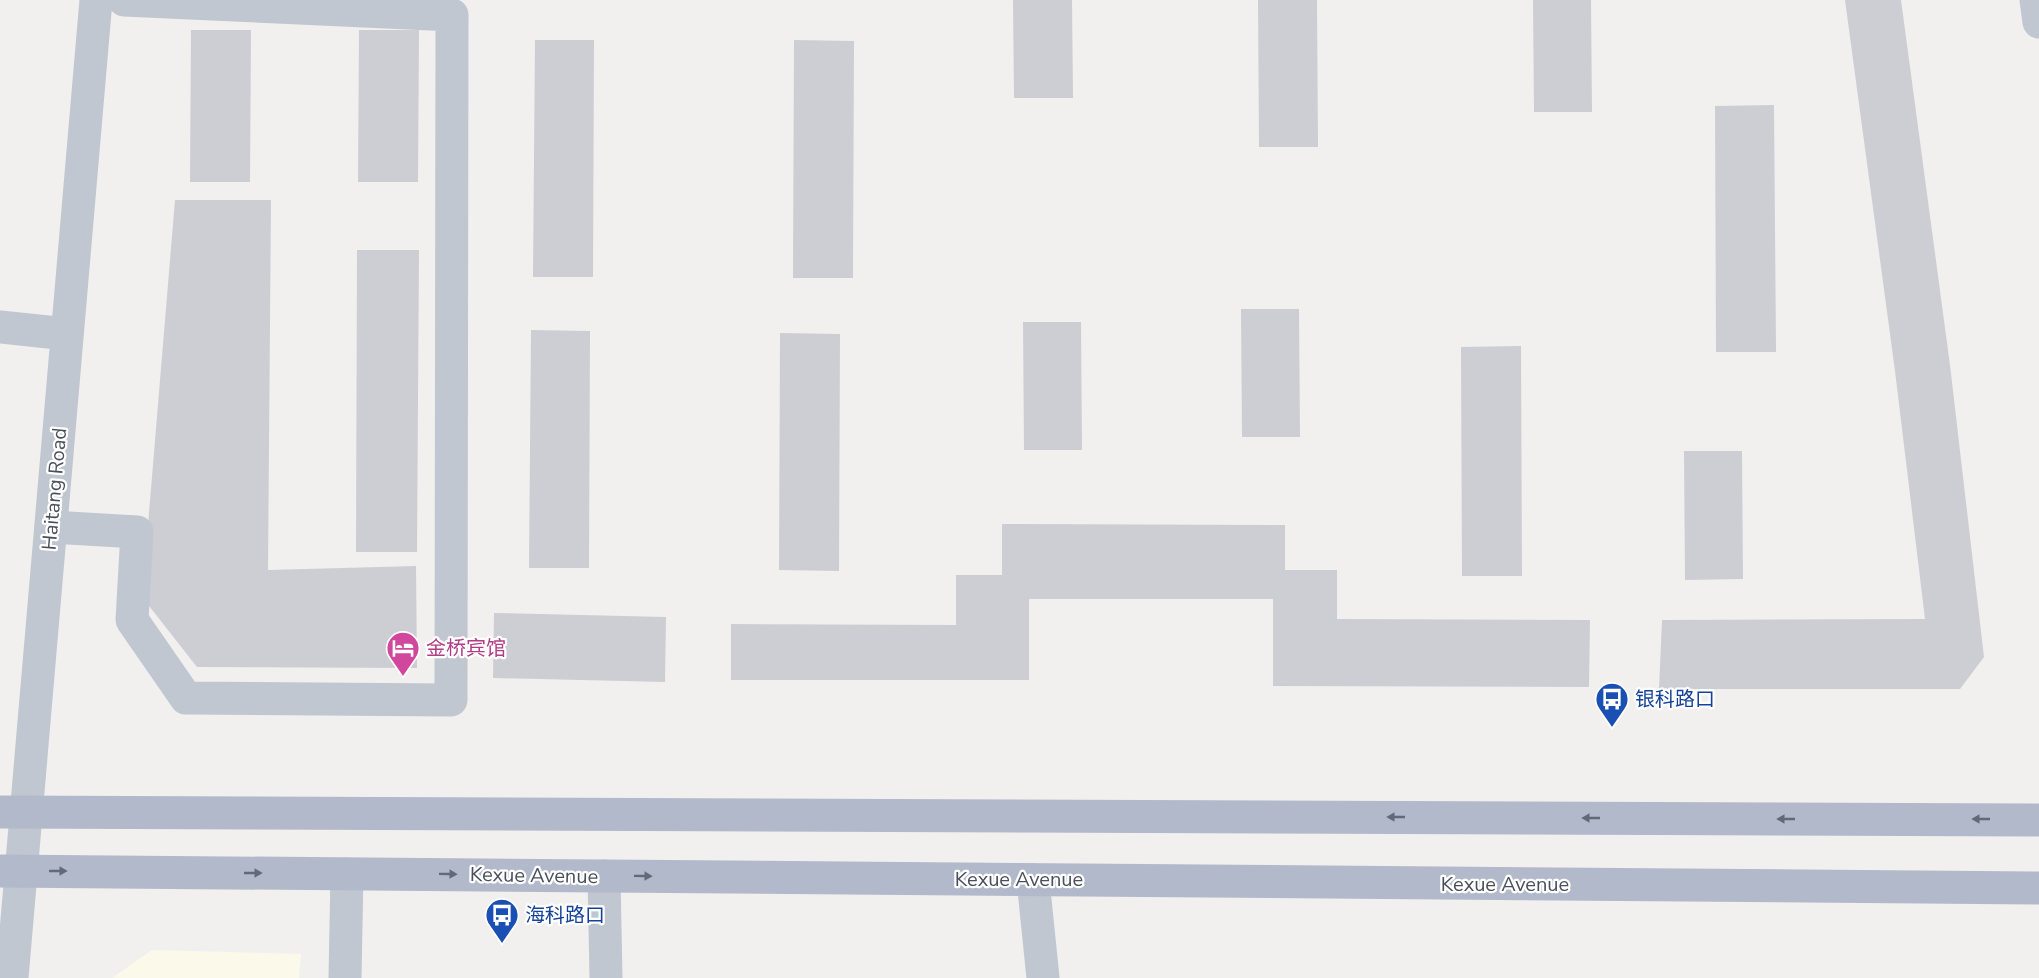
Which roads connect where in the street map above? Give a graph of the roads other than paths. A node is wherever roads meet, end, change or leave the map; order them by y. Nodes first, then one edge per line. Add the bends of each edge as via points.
1 (96, 0) edge
2 (124, 0) edge
3 (2036, 0) edge
4 (2039, 22) edge
5 (0, 327) edge
6 (68, 334) junction
7 (51, 527) junction
8 (13, 812) edge
9 (2039, 819) edge
10 (11, 871) edge
11 (347, 874) junction
12 (604, 876) junction
13 (1033, 880) junction
14 (2039, 888) edge
15 (12, 978) edge
16 (345, 978) edge
17 (606, 978) edge
18 (1043, 978) edge

1 - 6 street, Haitang Road
2 - 7 street via 452,15 451,700 186,698 132,620 137,532
3 - 4 street
5 - 6 street
6 - 7 street, Haitang Road
7 - 8 street, Haitang Road
9 -> 8 main road
8 - 10 street, Haitang Road
10 -> 11 main road, Kexue Avenue
10 - 15 street, Haitang Road
11 -> 12 main road, Kexue Avenue
11 - 16 street
12 -> 13 main road, Kexue Avenue
12 - 17 street
13 - 14 main road, Kexue Avenue
13 - 18 street

